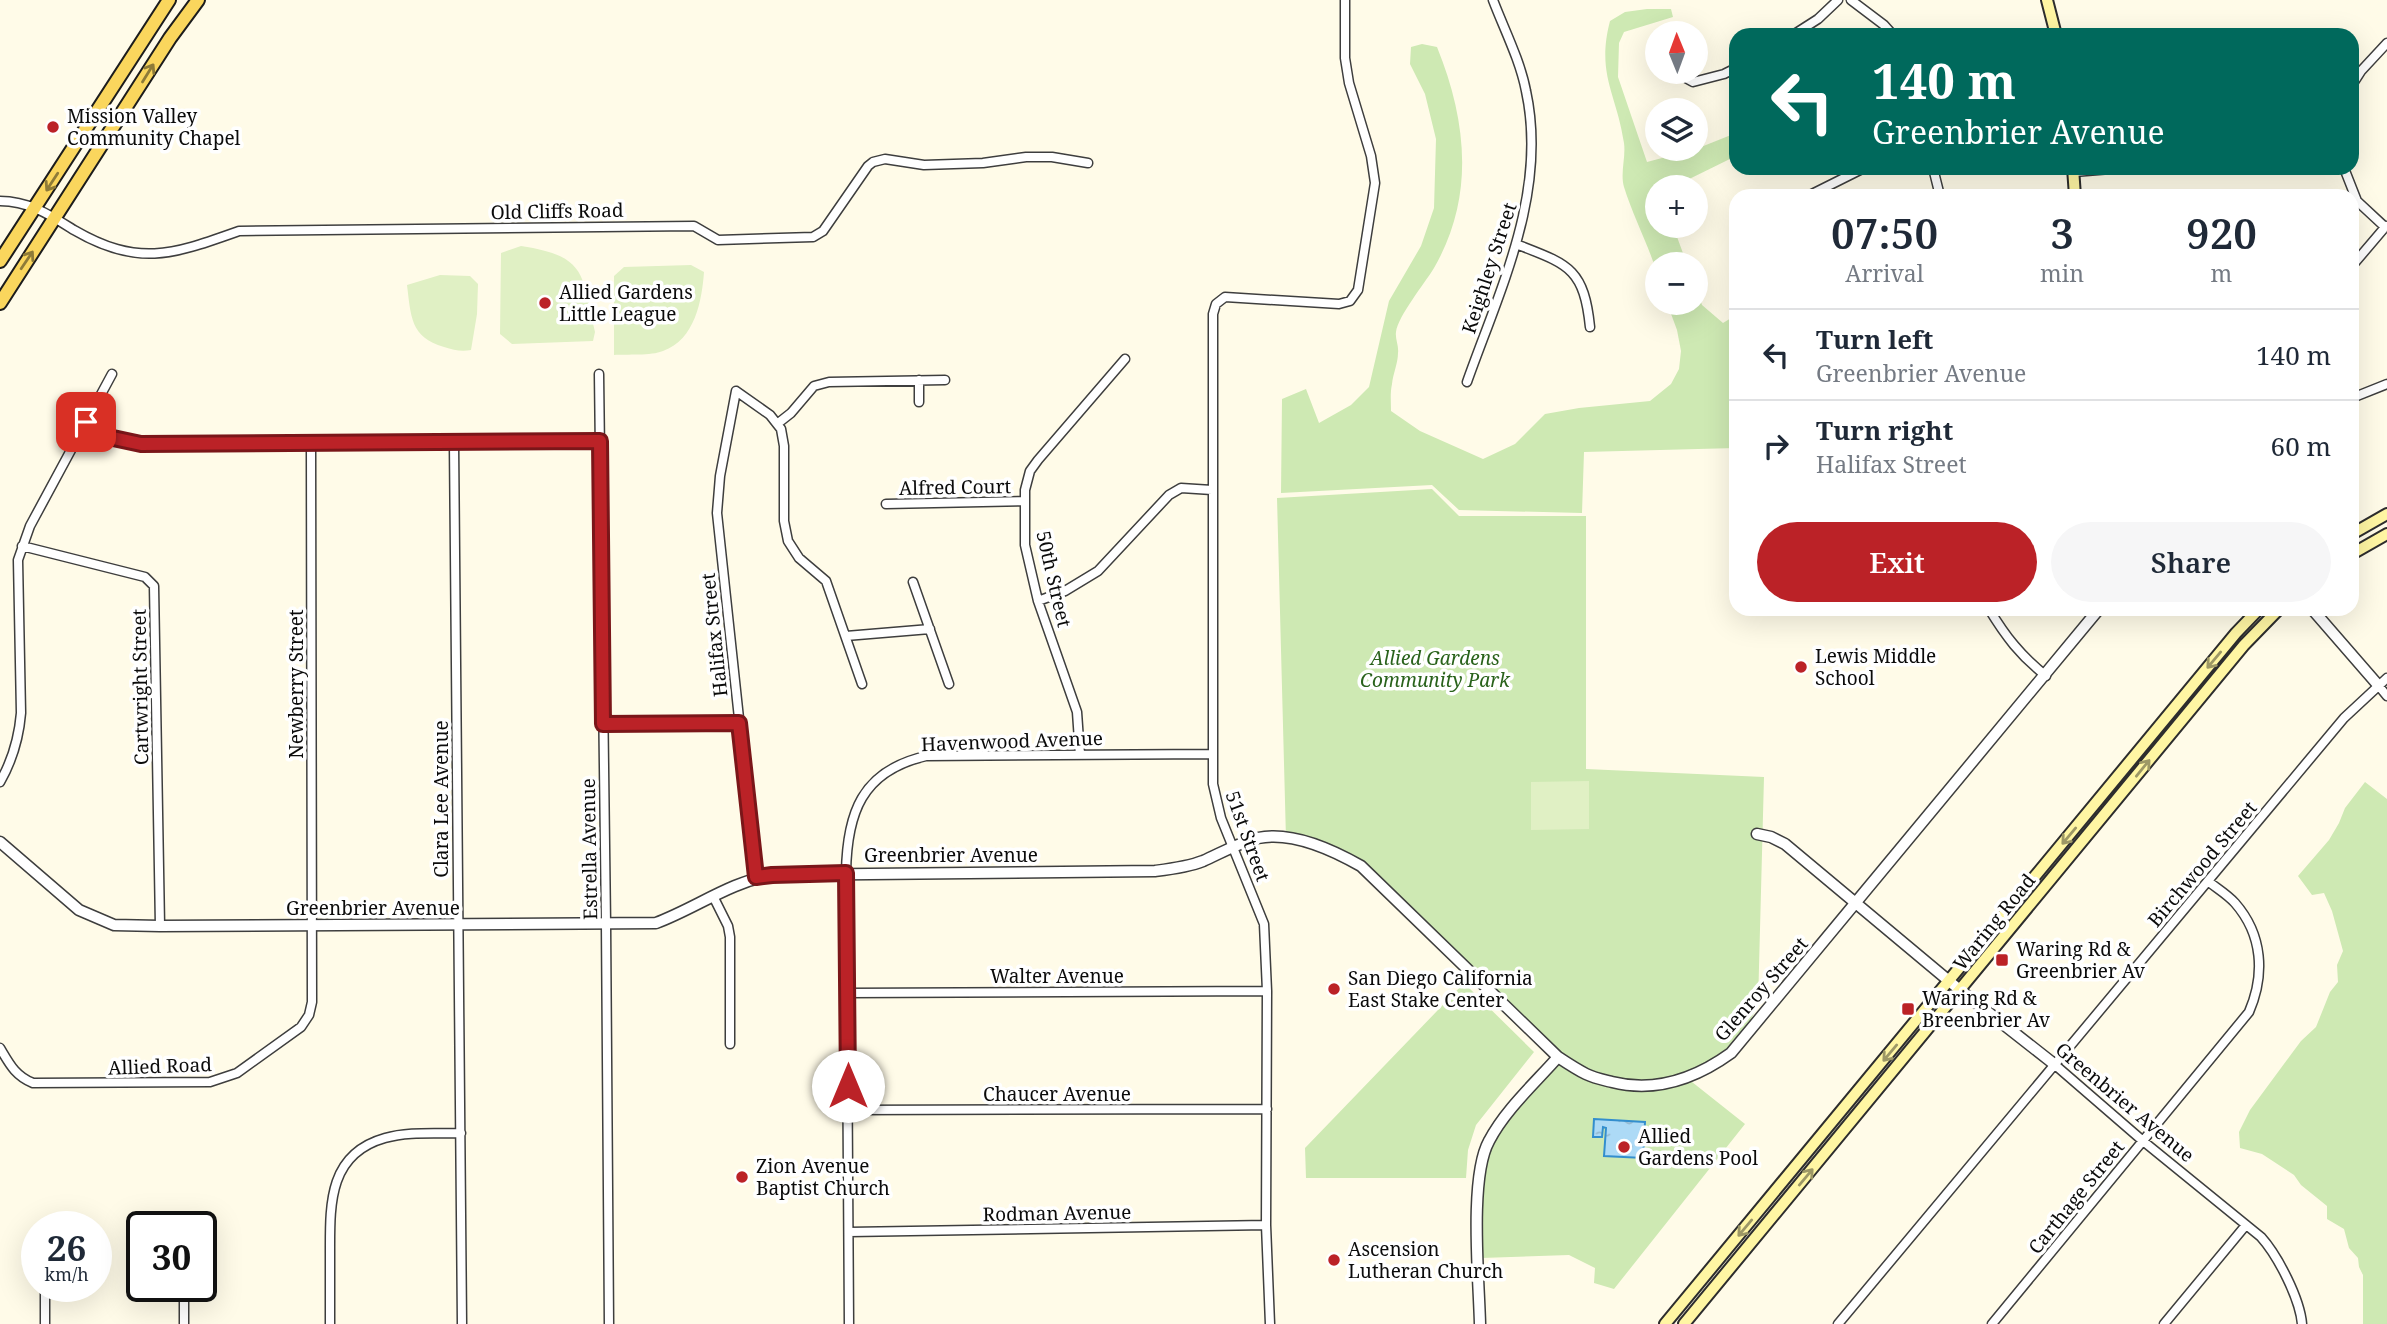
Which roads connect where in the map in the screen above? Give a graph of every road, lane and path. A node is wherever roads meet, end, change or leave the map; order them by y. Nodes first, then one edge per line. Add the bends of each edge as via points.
1 (169, 0) edge
2 (198, 0) edge
3 (1345, 0) edge
4 (1493, 0) edge
5 (1838, 0) edge
6 (1851, 0) edge
7 (2047, 0) edge
8 (1804, 28) edge
9 (1886, 28) edge
10 (2054, 28) edge
11 (2387, 43) edge
12 (1729, 72) edge
13 (2359, 74) edge
14 (1708, 78) edge
15 (1088, 163) dead end
16 (1850, 175) edge
17 (1822, 189) edge
18 (0, 201) edge
19 (2359, 203) edge
20 (35, 207) junction
21 (55, 218) junction
22 (2386, 226) edge
23 (1516, 244) junction
24 (2359, 258) edge
25 (0, 261) edge
26 (0, 303) edge
27 (1590, 327) dead end
28 (1125, 359) dead end
29 (112, 374) dead end
30 (599, 374) dead end
31 (919, 380) junction
32 (945, 380) dead end
33 (1467, 382) dead end
34 (2387, 384) edge
35 (2359, 395) edge
36 (919, 402) dead end
37 (86, 422) junction
38 (777, 424) junction
39 (600, 441) junction
40 (311, 443) junction
41 (454, 443) junction
42 (1212, 490) junction
43 (1024, 502) junction
44 (886, 504) dead end
45 (2387, 514) edge
46 (2359, 530) edge
47 (2387, 534) edge
48 (22, 546) junction
49 (2359, 550) edge
50 (913, 582) dead end
51 (1038, 601) junction
52 (1993, 616) edge
53 (2093, 616) edge
54 (2253, 616) edge
55 (2272, 616) edge
56 (2318, 616) edge
57 (930, 629) junction
58 (846, 636) junction
59 (2046, 676) junction
60 (2387, 678) edge
61 (862, 684) dead end
62 (949, 684) dead end
63 (2378, 685) junction
64 (2387, 696) edge
65 (739, 723) junction
66 (603, 724) junction
67 (1213, 754) junction
68 (1080, 755) junction
69 (0, 782) edge
70 (1757, 834) dead end
71 (0, 842) edge
72 (1234, 846) junction
73 (846, 873) junction
74 (756, 877) junction
75 (2209, 882) junction
76 (713, 896) junction
77 (1856, 904) junction
78 (607, 923) junction
79 (458, 925) junction
80 (160, 926) junction
81 (312, 926) junction
82 (1949, 982) junction
83 (1267, 991) junction
84 (1961, 991) junction
85 (847, 993) junction
86 (730, 1044) dead end
87 (0, 1048) edge
88 (1558, 1057) junction
89 (2054, 1063) junction
90 (1266, 1109) junction
91 (848, 1110) junction
92 (461, 1133) junction
93 (2143, 1141) junction
94 (1266, 1225) junction
95 (2246, 1225) junction
96 (849, 1232) junction
97 (45, 1302) edge
98 (184, 1302) edge
99 (45, 1324) edge
100 (184, 1324) edge
101 (330, 1324) edge
102 (462, 1324) edge
103 (609, 1324) edge
104 (849, 1324) edge
105 (1270, 1324) edge
106 (1480, 1324) edge
107 (1665, 1324) edge
108 (1685, 1324) edge
109 (1838, 1324) edge
110 (1992, 1324) edge
111 (2164, 1324) edge
112 (2302, 1324) edge

1 -> 20 main road
21 -> 2 main road
3 - 42 street, 51st Street via 1349,83 1375,183 1358,290 1350,301 1339,304 1225,297 1216,304
4 - 23 street, Keighley Street via 1526,87 1531,117 1529,191
5 - 8 street
6 - 9 street
7 - 10 main road
11 - 13 street
12 - 14 street
15 - 21 street, Old Cliffs Road via 1039,157 924,165 885,159 873,162 823,231 813,237 718,240 694,226 239,231 180,251 147,254 125,252 90,239
16 - 17 street
18 - 20 street, Old Cliffs Road
19 - 22 street
20 - 21 street, Old Cliffs Road
20 - 25 main road
26 -> 21 main road
22 - 24 street
23 - 27 street via 1556,260 1573,273 1586,296
23 - 33 street, Keighley Street
28 - 43 street, 50th Street via 1030,471
29 - 37 street
30 - 39 street, Estrella Avenue
31 - 32 street
31 - 36 street
31 - 38 street via 814,386
34 - 35 street
37 - 40 street via 113,438 141,444
37 - 48 street
38 - 58 street via 784,446 788,541 799,558 826,581
38 - 65 street, Halifax Street via 736,391 717,513
39 - 41 street
39 - 66 street, Estrella Avenue
40 - 41 street
40 - 81 street, Newberry Street
41 - 79 street, Clara Lee Avenue
42 - 51 street via 1181,488 1169,495 1098,571
42 - 67 street, 51st Street
43 - 44 street, Alfred Court
43 - 51 street, 50th Street via 1026,545
45 - 46 main road
47 - 49 main road
48 - 69 street via 18,560 21,713 19,734
48 - 80 street, Cartwright Street via 145,577 154,586
50 - 57 street
51 - 68 street, 50th Street via 1077,712
52 - 59 street via 2008,641
53 - 59 street, Glenroy Street
54 -> 82 main road, Waring Road
84 -> 55 main road, Waring Road via 2237,653
56 - 63 street
57 - 58 street
57 - 62 street
58 - 61 street
59 - 77 street, Glenroy Street
60 - 63 street, Birchwood Street
63 - 64 street
63 - 75 street, Birchwood Street via 2344,718
65 - 66 street
65 - 74 street, Halifax Street
66 - 78 street, Estrella Avenue
67 - 68 street, Havenwood Avenue
67 - 72 street, 51st Street via 1213,784
68 - 73 street, Havenwood Avenue via 926,757 902,763 873,784 859,803 848,833
70 - 77 street, Greenbrier Avenue via 1784,844
71 - 80 street, Greenbrier Avenue via 79,910 114,925
72 - 73 street, Greenbrier Avenue via 1201,862 1155,871
72 - 83 street, 51st Street via 1264,924
72 - 88 street, Greenbrier Avenue via 1276,836 1337,852 1361,866
73 - 74 street, Greenbrier Avenue
73 - 85 street, Havenwood Avenue
74 - 76 street, Greenbrier Avenue
75 - 89 street, Birchwood Street
75 - 93 street, Carthage Street via 2235,903 2252,930 2260,955 2253,1002
76 - 78 street, Greenbrier Avenue via 656,923
76 - 86 street via 730,937
77 - 82 street, Greenbrier Avenue
77 - 88 street, Glenroy Street via 1731,1053 1709,1068 1663,1085 1628,1086 1588,1076
78 - 79 street, Greenbrier Avenue
78 - 103 street, Estrella Avenue
79 - 81 street, Greenbrier Avenue
79 - 92 street, Clara Lee Avenue
80 - 81 street, Greenbrier Avenue
81 - 87 street, Allied Road via 309,1015 301,1027 225,1079 39,1083 17,1074
82 - 84 street, Greenbrier Avenue
82 -> 107 main road, Waring Road
83 - 85 street, Walter Avenue
83 - 90 street, 51st Street
84 - 89 street, Greenbrier Avenue
108 -> 84 main road, Waring Road
85 - 91 street, Havenwood Avenue
88 - 106 street via 1497,1126 1481,1159
89 - 93 street, Greenbrier Avenue
89 - 109 street, Birchwood Street
90 - 91 street, Chaucer Avenue
90 - 94 street, 51st Street
91 - 96 street, Havenwood Avenue
92 - 101 street via 383,1138 357,1152 343,1167 330,1206
92 - 102 street, Clara Lee Avenue
93 - 95 street, Greenbrier Avenue
93 - 110 street, Carthage Street
94 - 96 street, Rodman Avenue
94 - 105 street, 51st Street
95 - 111 street
95 - 112 street, Greenbrier Avenue via 2275,1255
96 - 104 street, Havenwood Avenue
97 - 99 street
98 - 100 street

